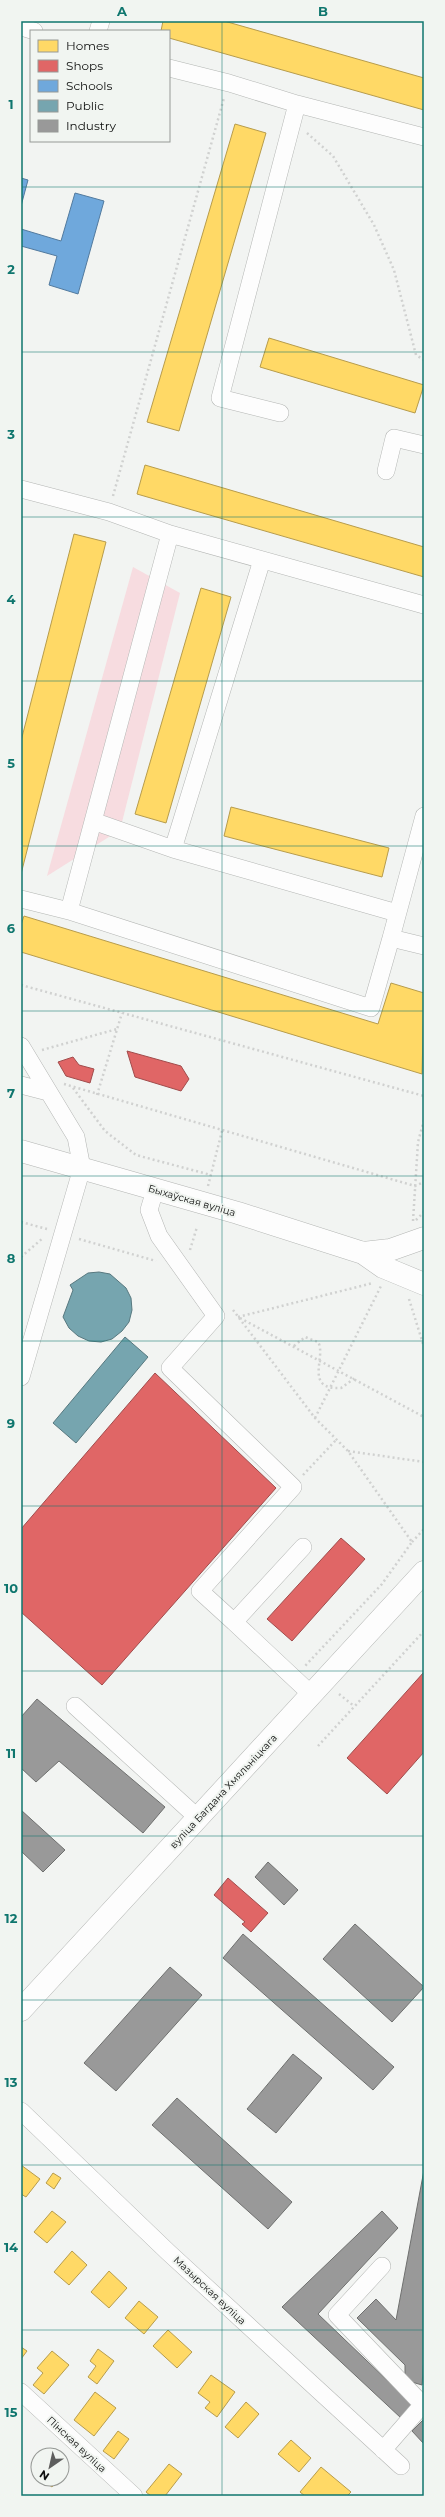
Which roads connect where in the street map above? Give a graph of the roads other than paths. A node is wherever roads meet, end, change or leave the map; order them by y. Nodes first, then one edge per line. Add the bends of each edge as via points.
1 (21, 27) edge
2 (31, 30) edge
3 (170, 68) edge
4 (295, 112) junction
5 (424, 137) edge
6 (280, 413) dead end
7 (424, 445) edge
8 (386, 471) dead end
9 (21, 489) edge
10 (170, 534) junction
11 (262, 560) junction
12 (424, 605) edge
13 (424, 816) edge
14 (93, 821) junction
15 (173, 849) junction
16 (21, 899) edge
17 (69, 911) junction
18 (396, 913) junction
19 (391, 938) junction
20 (424, 946) edge
21 (23, 1050) edge
22 (21, 1085) edge
23 (48, 1092) junction
24 (21, 1151) edge
25 (82, 1168) junction
26 (155, 1190) junction
27 (424, 1238) edge
28 (363, 1253) junction
29 (416, 1290) edge
30 (21, 1377) edge
31 (303, 1547) dead end
32 (424, 1572) edge
33 (234, 1622) junction
34 (312, 1695) junction
35 (75, 1706) dead end
36 (198, 1818) junction
37 (21, 2010) edge
38 (21, 2111) edge
39 (382, 2266) dead end
40 (21, 2392) edge
41 (423, 2404) edge
42 (384, 2450) junction
43 (401, 2466) dead end
44 (134, 2496) edge

1 - 2 street
3 - 4 street via 229,83
4 - 5 street
4 - 6 street via 220,398
7 - 8 street via 394,438
9 - 10 street via 109,512
10 - 11 street
10 - 14 street
11 - 12 street
11 - 15 street
13 - 18 street
14 - 15 street
14 - 17 street
15 - 18 street
16 - 17 street
17 - 19 street via 371,1008
18 - 19 street
19 - 20 street
21 - 23 street
22 - 23 street
23 - 25 street via 76,1137
24 - 25 main road, Быхаўская вуліца
25 - 26 main road, Быхаўская вуліца
25 - 30 street
26 - 28 main road, Быхаўская вуліца
26 - 33 street via 149,1210 160,1236 216,1316 170,1368 293,1487 200,1591
27 - 28 main road, Быхаўская вуліца via 390,1250
28 - 29 main road, Быхаўская вуліца
31 - 33 street
32 - 34 main road, вуліца Багдана Хмяльніцкага
33 - 34 street
34 - 36 main road, вуліца Багдана Хмяльніцкага
35 - 36 street
36 - 37 main road, вуліца Багдана Хмяльніцкага
38 - 42 street, Мазырская вуліца via 168,2252
39 - 41 street via 337,2315
40 - 44 street, Пінская вуліца
41 - 42 street
42 - 43 street, Мазырская вуліца

